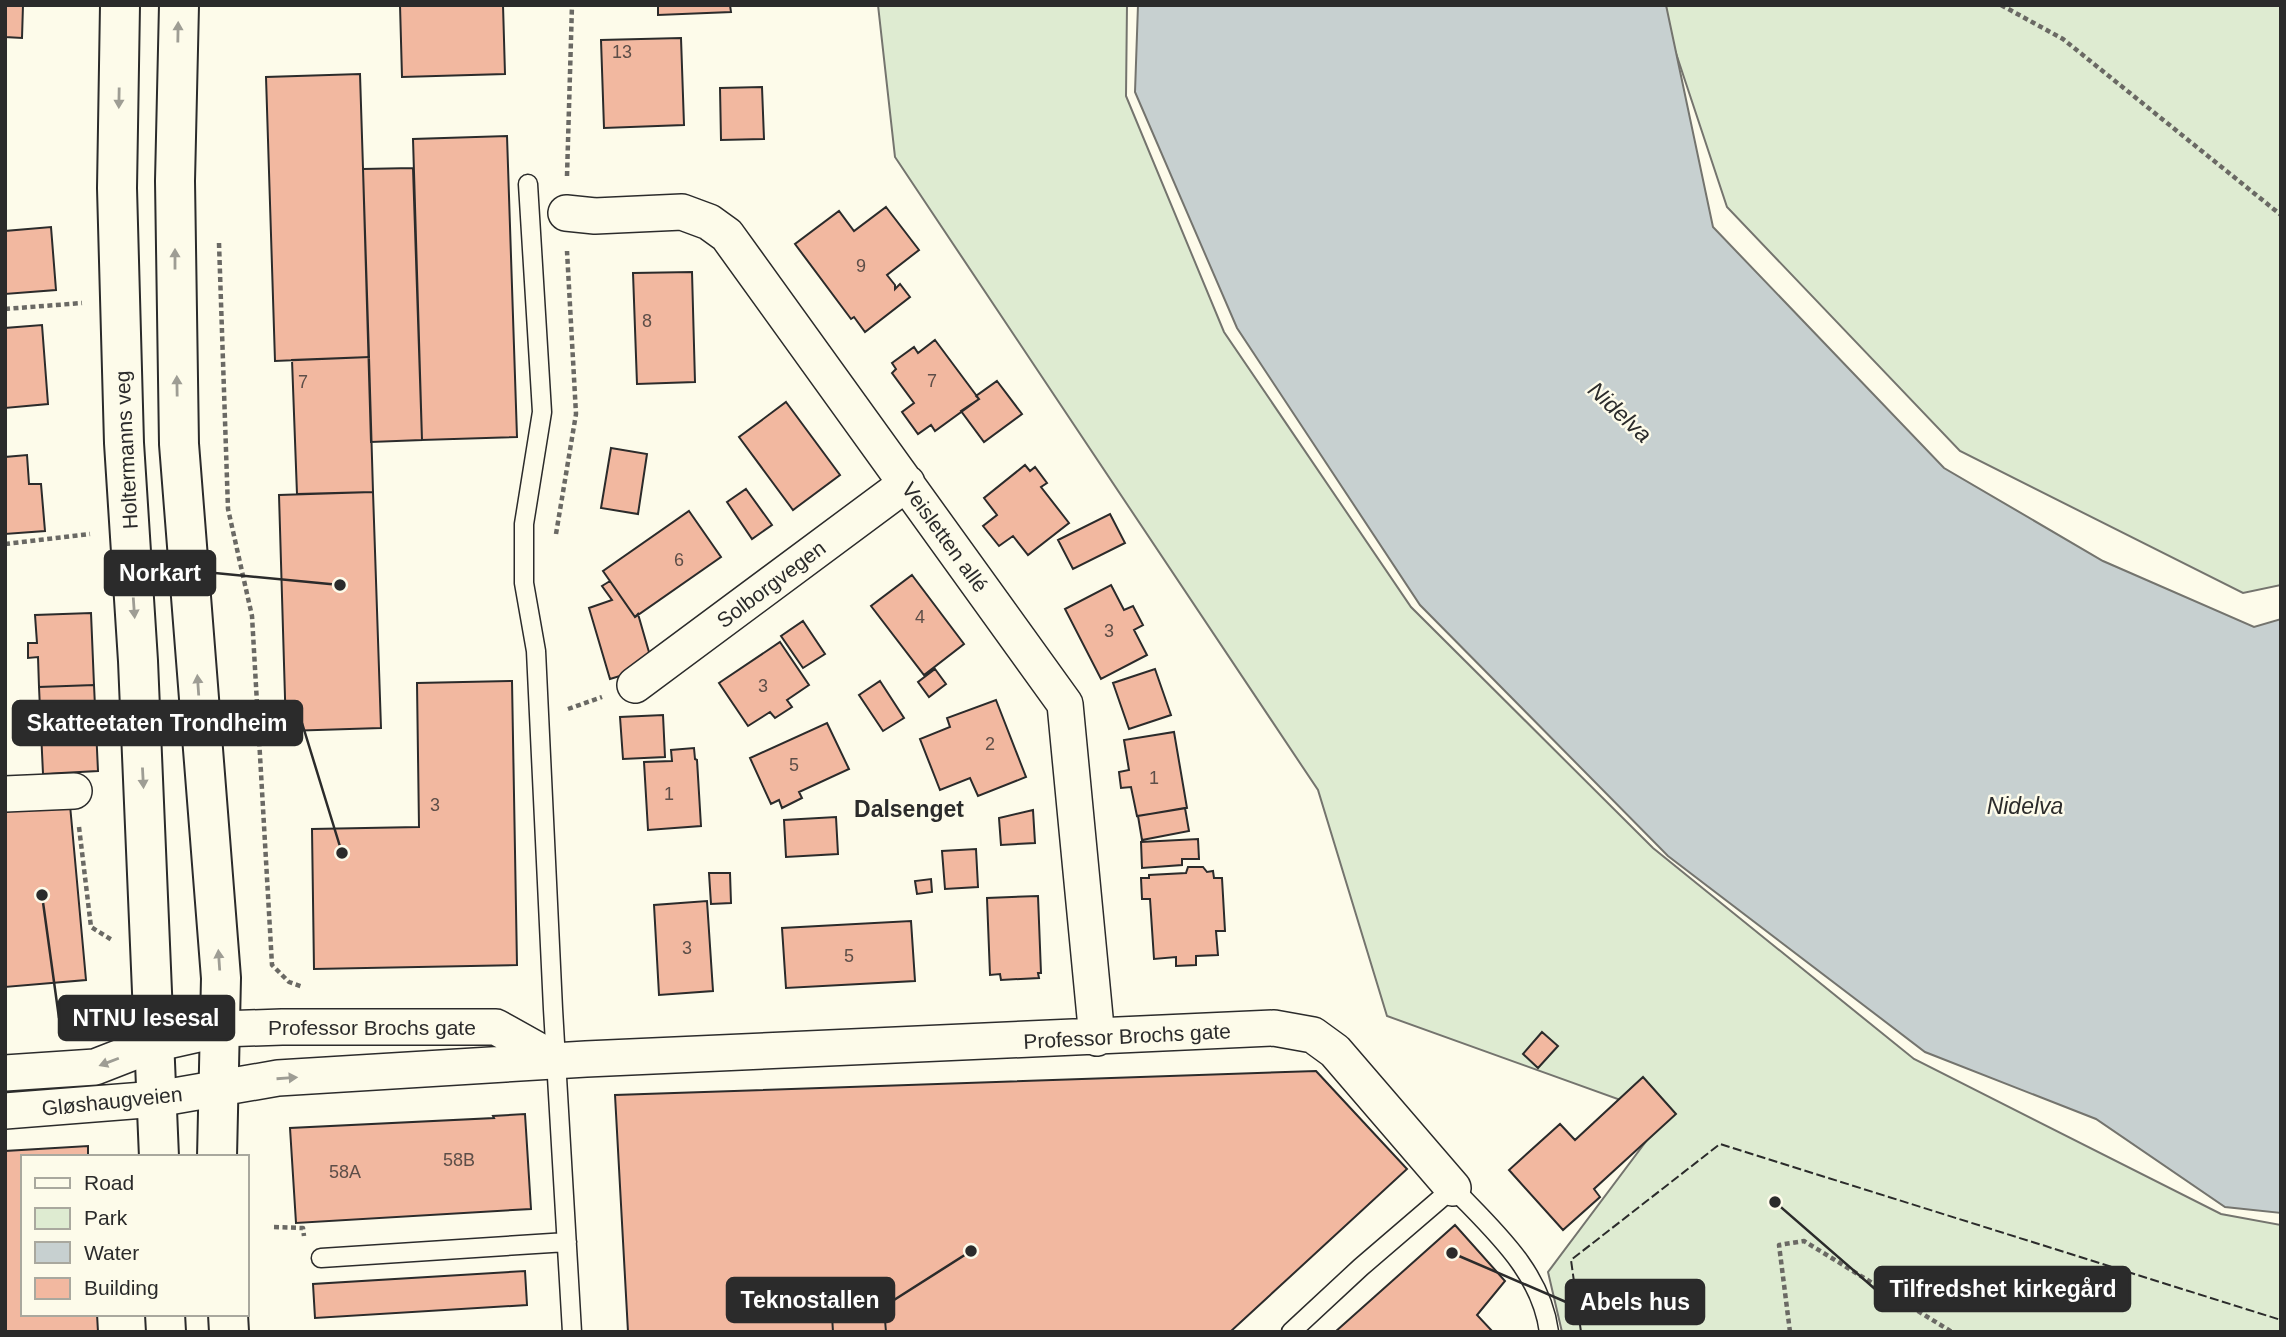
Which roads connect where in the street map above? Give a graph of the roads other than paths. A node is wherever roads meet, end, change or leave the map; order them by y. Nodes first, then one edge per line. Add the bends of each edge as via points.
1 (120, 5) edge
2 (179, 5) edge
3 (528, 184) dead end
4 (566, 213) road end
5 (907, 483) junction
6 (635, 685) dead end
7 (74, 792) road end
8 (5, 794) edge
9 (221, 1029) junction
10 (1097, 1038) junction
11 (154, 1044) junction
12 (557, 1061) junction
13 (5, 1073) edge
14 (219, 1089) junction
15 (157, 1099) junction
16 (5, 1111) edge
17 (159, 1152) edge
18 (218, 1155) edge
19 (1453, 1188) junction
20 (567, 1242) junction
21 (321, 1258) dead end
22 (572, 1332) edge
23 (1292, 1332) edge
24 (1549, 1332) edge

1 -> 11 main road, Holtermanns veg via 117,188 124,443
9 -> 2 main road via 221,978 178,444 175,181
3 - 12 lane via 542,412 524,524 524,583 536,652
4 - 5 street, Veisletten allé via 682,212 727,235
5 - 6 street, Solborgvegen
5 - 10 street, Veisletten allé via 1065,704
7 - 8 street
9 - 11 street, Gløshaugveien
9 - 12 street, Professor Brochs gate via 496,1027
9 - 14 main road
10 - 12 street, Professor Brochs gate
10 - 19 street, Professor Brochs gate via 1274,1028 1313,1035 1335,1051
11 -> 13 street, Gløshaugveien via 95,1067
11 - 15 main road, Holtermanns veg
14 -> 12 street, Professor Brochs gate via 278,1078
12 - 20 lane
14 - 15 street, Gløshaugveien
14 - 18 main road
15 - 16 street, Gløshaugveien
15 - 17 main road, Holtermanns veg
19 - 23 lane
19 - 24 lane, Professor Brochs gate via 1519,1257 1546,1311
20 - 21 lane
20 - 22 lane

